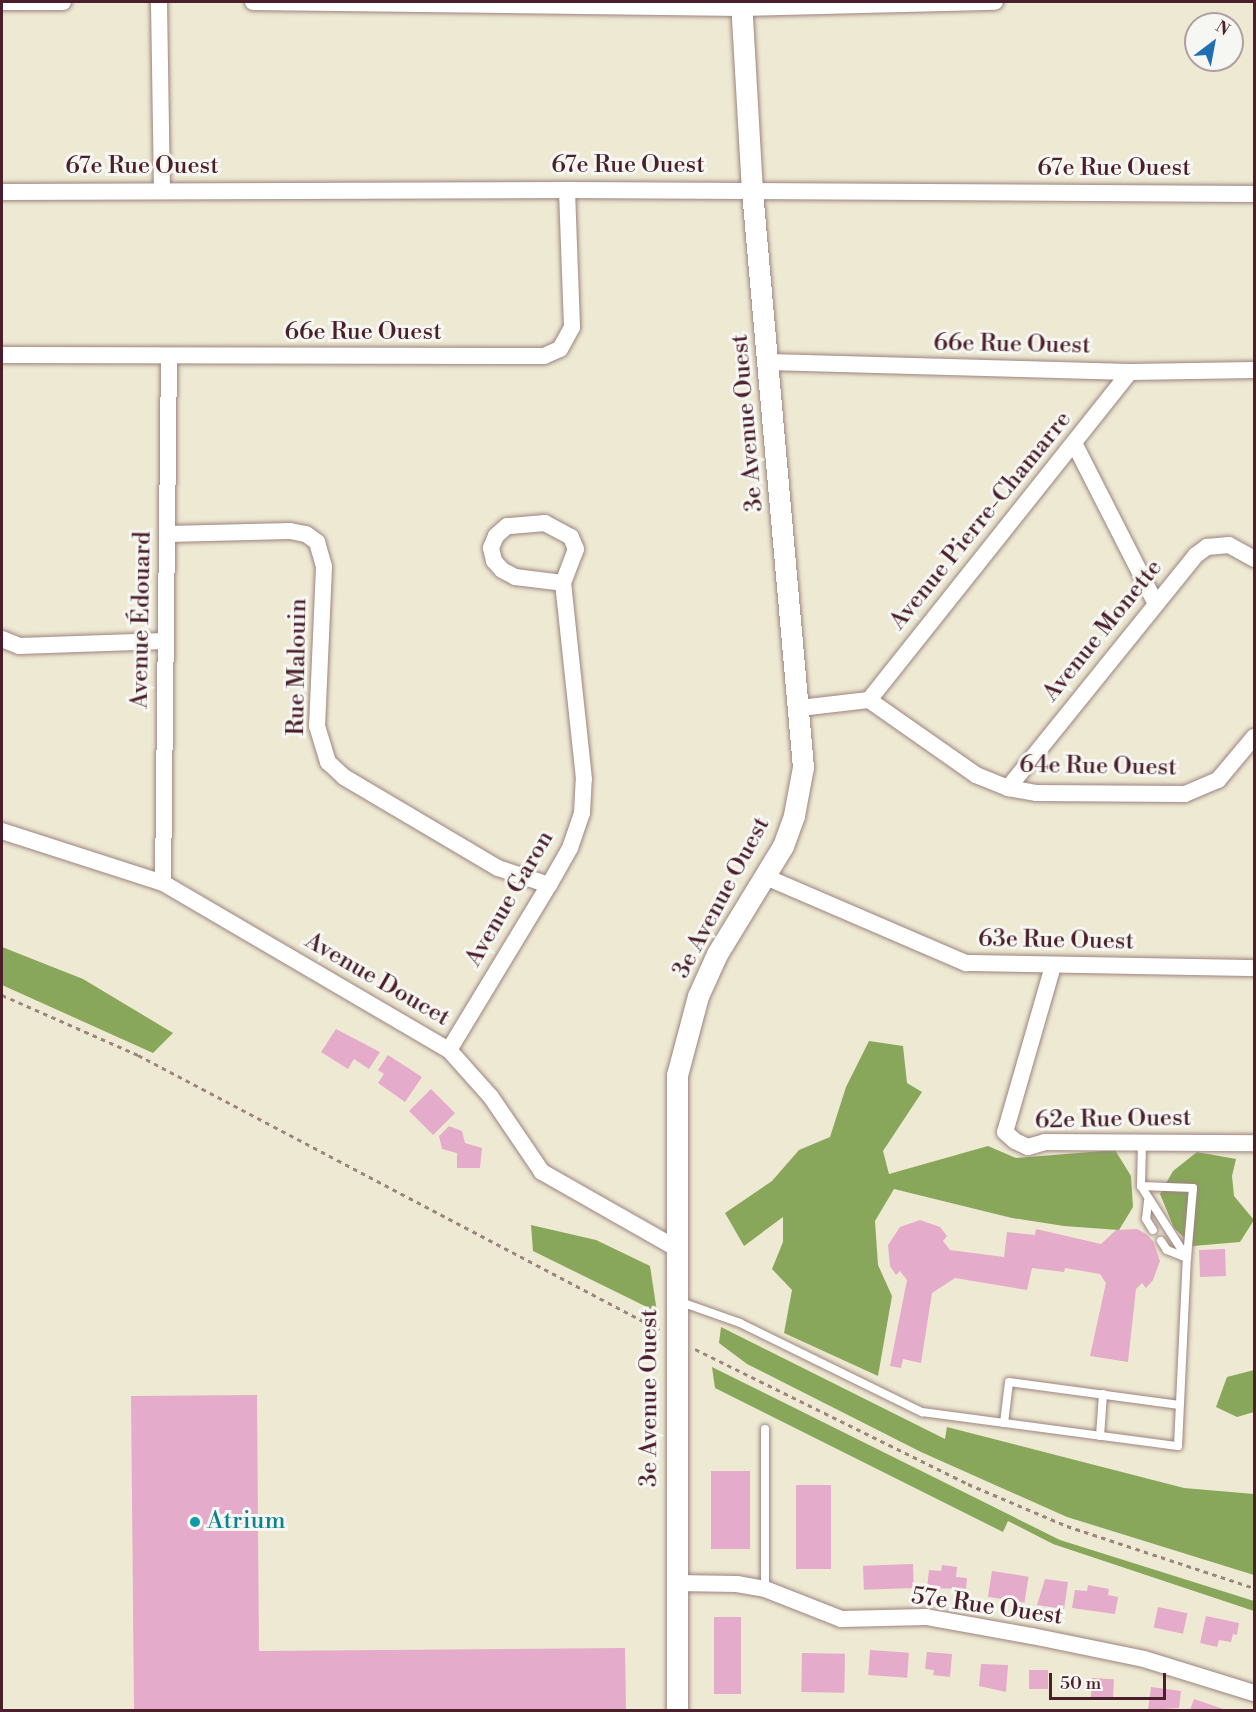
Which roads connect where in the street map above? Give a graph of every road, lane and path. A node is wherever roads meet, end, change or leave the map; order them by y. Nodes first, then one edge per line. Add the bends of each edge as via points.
1 (2, 2) edge
2 (63, 2) edge
3 (159, 2) edge
4 (253, 2) edge
5 (904, 2) edge
6 (995, 2) edge
7 (741, 5) edge
8 (567, 189) junction
9 (162, 191) junction
10 (752, 191) junction
11 (2, 192) edge
12 (1254, 194) edge
13 (2, 355) edge
14 (169, 358) junction
15 (768, 362) junction
16 (1254, 370) edge
17 (1130, 372) junction
18 (1074, 443) junction
19 (168, 534) junction
20 (1254, 559) edge
21 (563, 583) junction
22 (1156, 604) junction
23 (2, 639) edge
24 (165, 641) junction
25 (868, 700) junction
26 (800, 708) junction
27 (1254, 737) edge
28 (1008, 789) junction
29 (2, 831) edge
30 (766, 877) junction
31 (163, 883) junction
32 (549, 885) junction
33 (1053, 966) junction
34 (1254, 968) edge
35 (2, 995) edge
36 (449, 1050) junction
37 (1142, 1143) junction
38 (1254, 1143) edge
39 (1141, 1186) junction
40 (1148, 1201) junction
41 (1153, 1230) dead end
42 (1161, 1241) dead end
43 (674, 1247) junction
44 (1187, 1258) junction
45 (675, 1299) junction
46 (660, 1331) dead end
47 (693, 1348) dead end
48 (1103, 1394) junction
49 (1179, 1405) junction
50 (1004, 1423) junction
51 (765, 1430) dead end
52 (1100, 1436) junction
53 (676, 1583) junction
54 (1254, 1588) edge
55 (765, 1589) junction
56 (1254, 1693) edge
57 (677, 1710) edge

1 - 2 street
3 - 9 street
4 - 7 street
5 - 6 street
5 - 7 street
7 - 10 street, 3e Avenue Ouest
8 - 9 street, 67e Rue Ouest
8 - 10 street, 67e Rue Ouest
8 - 14 street, 66e Rue Ouest via 572,327 560,349 544,356
9 - 11 street, 67e Rue Ouest
10 - 12 street, 67e Rue Ouest
10 - 15 street, 3e Avenue Ouest
13 - 14 street, 66e Rue Ouest
14 - 19 street, Avenue Édouard
15 - 17 street, 66e Rue Ouest
15 - 26 street, 3e Avenue Ouest
16 - 17 street, 66e Rue Ouest
17 - 18 street, Avenue Pierre-Chamarre
18 - 22 street
18 - 25 street, Avenue Pierre-Chamarre
19 - 24 street, Avenue Édouard
19 - 32 street, Rue Malouin via 290,531 306,534 317,542 324,567 317,726 328,762 344,777 498,868
20 - 22 street, Avenue Monette via 1229,545 1207,547
21 - 21 street, Avenue Garon via 576,549 571,537 560,528 526,523 507,526 496,536 491,548 494,561 502,570 515,577
21 - 32 street, Avenue Garon via 584,779 576,830
22 - 28 street, Avenue Monette
23 - 24 street via 18,646
24 - 31 street, Avenue Édouard
25 - 26 street
25 - 28 street, 64e Rue Ouest via 976,775
26 - 30 street, 3e Avenue Ouest via 802,767 794,815
27 - 28 street, 64e Rue Ouest via 1218,780 1185,794 1060,794
29 - 31 street, Avenue Doucet
30 - 33 street, 63e Rue Ouest via 966,963
30 - 43 street, 3e Avenue Ouest via 717,954 685,1036 675,1109
31 - 36 street, Avenue Doucet
32 - 36 street, Avenue Garon
33 - 34 street, 63e Rue Ouest
33 - 37 street, 62e Rue Ouest via 1005,1132 1028,1147 1045,1142
35 - 46 path via 138,1054
36 - 43 street, Avenue Doucet via 491,1097 542,1172
37 - 38 street, 62e Rue Ouest
37 - 39 lane
39 - 40 lane
39 - 44 lane via 1193,1188
40 - 41 lane via 1146,1219
40 - 44 lane
42 - 44 lane via 1167,1250
43 - 45 street, 3e Avenue Ouest
44 - 49 lane
45 - 50 lane via 740,1323 922,1412
45 - 53 street, 3e Avenue Ouest
47 - 54 path via 968,1484 1067,1526
48 - 49 lane
48 - 50 lane via 1009,1382
48 - 52 lane
49 - 52 lane via 1178,1446
50 - 52 lane
51 - 55 lane
53 - 55 street, 57e Rue Ouest via 737,1584
53 - 57 street, 3e Avenue Ouest
55 - 56 street, 57e Rue Ouest via 841,1619 926,1617 1144,1659

